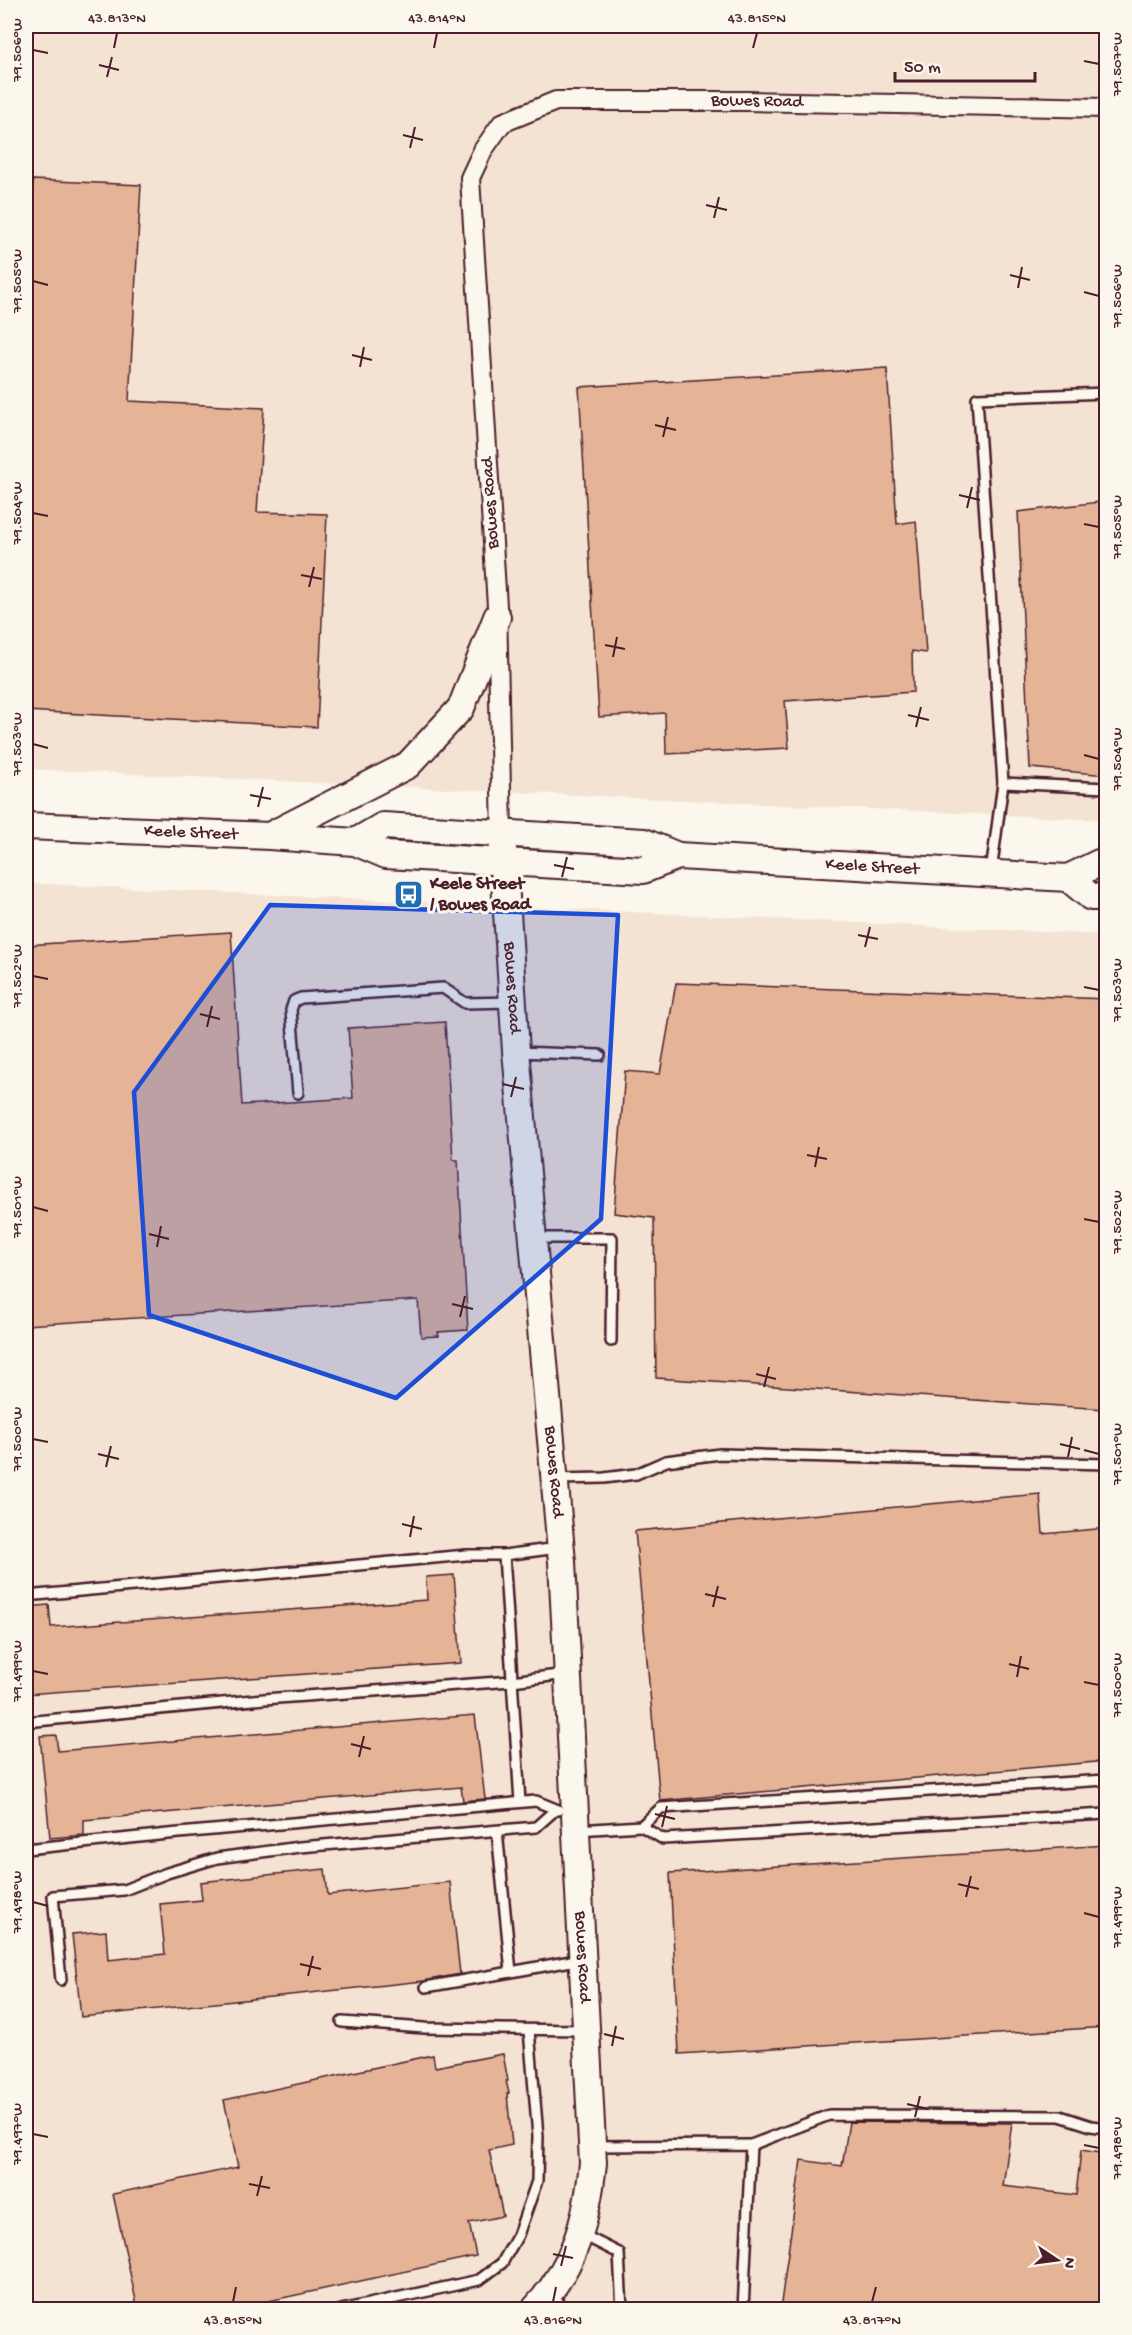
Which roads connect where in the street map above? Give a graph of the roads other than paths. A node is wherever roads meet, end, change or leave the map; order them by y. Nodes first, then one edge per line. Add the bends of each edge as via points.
1 (1107, 108) edge
2 (1107, 393) edge
3 (497, 617) junction
4 (1003, 783) junction
5 (1107, 788) edge
6 (26, 826) edge
7 (502, 835) junction
8 (270, 836) junction
9 (355, 842) junction
10 (678, 856) junction
11 (503, 862) junction
12 (1107, 863) edge
13 (990, 874) junction
14 (1068, 878) junction
15 (1107, 897) edge
16 (514, 1002) junction
17 (516, 1052) junction
18 (600, 1055) dead end
19 (298, 1093) dead end
20 (532, 1238) junction
21 (611, 1341) dead end
22 (1107, 1464) edge
23 (555, 1479) junction
24 (561, 1548) junction
25 (504, 1555) junction
26 (26, 1596) edge
27 (568, 1674) junction
28 (512, 1682) junction
29 (26, 1722) edge
30 (1107, 1780) edge
31 (520, 1802) junction
32 (1107, 1814) edge
33 (569, 1817) junction
34 (641, 1826) junction
35 (497, 1830) junction
36 (26, 1842) edge
37 (583, 1959) junction
38 (511, 1972) junction
39 (61, 1980) dead end
40 (426, 1987) dead end
41 (342, 2022) dead end
42 (529, 2030) junction
43 (586, 2030) junction
44 (1107, 2128) edge
45 (751, 2145) junction
46 (592, 2146) junction
47 (581, 2234) junction
48 (550, 2304) edge
49 (341, 2310) edge
50 (622, 2310) edge
51 (742, 2310) edge

1 - 3 street, Bowes Road via 556,101 502,123 483,150 471,178
2 - 4 lane via 977,398
3 - 7 street, Bowes Road
3 - 8 main road via 461,708 408,765
4 - 5 lane
4 - 13 lane
6 - 8 main road, Keele Street
7 - 9 main road, Keele Street via 383,826
7 - 10 main road, Keele Street via 644,843
7 - 11 main road, Bowes Road
8 - 9 main road, Keele Street
9 - 11 main road, Keele Street via 386,855
10 - 11 main road, Keele Street via 643,870
10 - 13 main road, Keele Street
11 - 16 main road, Bowes Road
12 - 14 main road, Keele Street
13 - 14 main road, Keele Street
14 - 15 main road via 1091,897
16 - 17 main road, Bowes Road
16 - 19 lane via 465,1003 443,988 301,998 294,1001 291,1010
17 - 18 lane
17 - 20 main road, Bowes Road
20 - 21 lane via 612,1238
20 - 23 main road, Bowes Road
22 - 23 lane via 720,1454 666,1461 636,1474
23 - 24 main road, Bowes Road
24 - 25 lane
24 - 27 main road, Bowes Road
25 - 26 lane via 466,1555
25 - 28 lane
27 - 28 lane
27 - 33 main road, Bowes Road
28 - 29 lane via 264,1699
28 - 31 lane
30 - 34 lane via 661,1808
31 - 33 lane via 536,1801
31 - 36 lane via 26,1849
32 - 34 lane via 663,1839
33 - 34 lane
33 - 35 lane via 536,1827
33 - 37 main road, Bowes Road
35 - 38 lane
35 - 39 lane via 217,1858 124,1890 53,1896
37 - 38 lane
37 - 43 main road, Bowes Road
38 - 40 lane
41 - 42 lane
42 - 43 lane
42 - 49 lane via 538,2136 537,2181 518,2235 502,2263 479,2280
43 - 46 main road, Bowes Road
44 - 45 lane via 1060,2116 829,2115
45 - 46 lane
45 - 51 lane
46 - 47 main road, Bowes Road via 589,2199
47 - 48 main road, Bowes Road
47 - 50 lane via 619,2253

